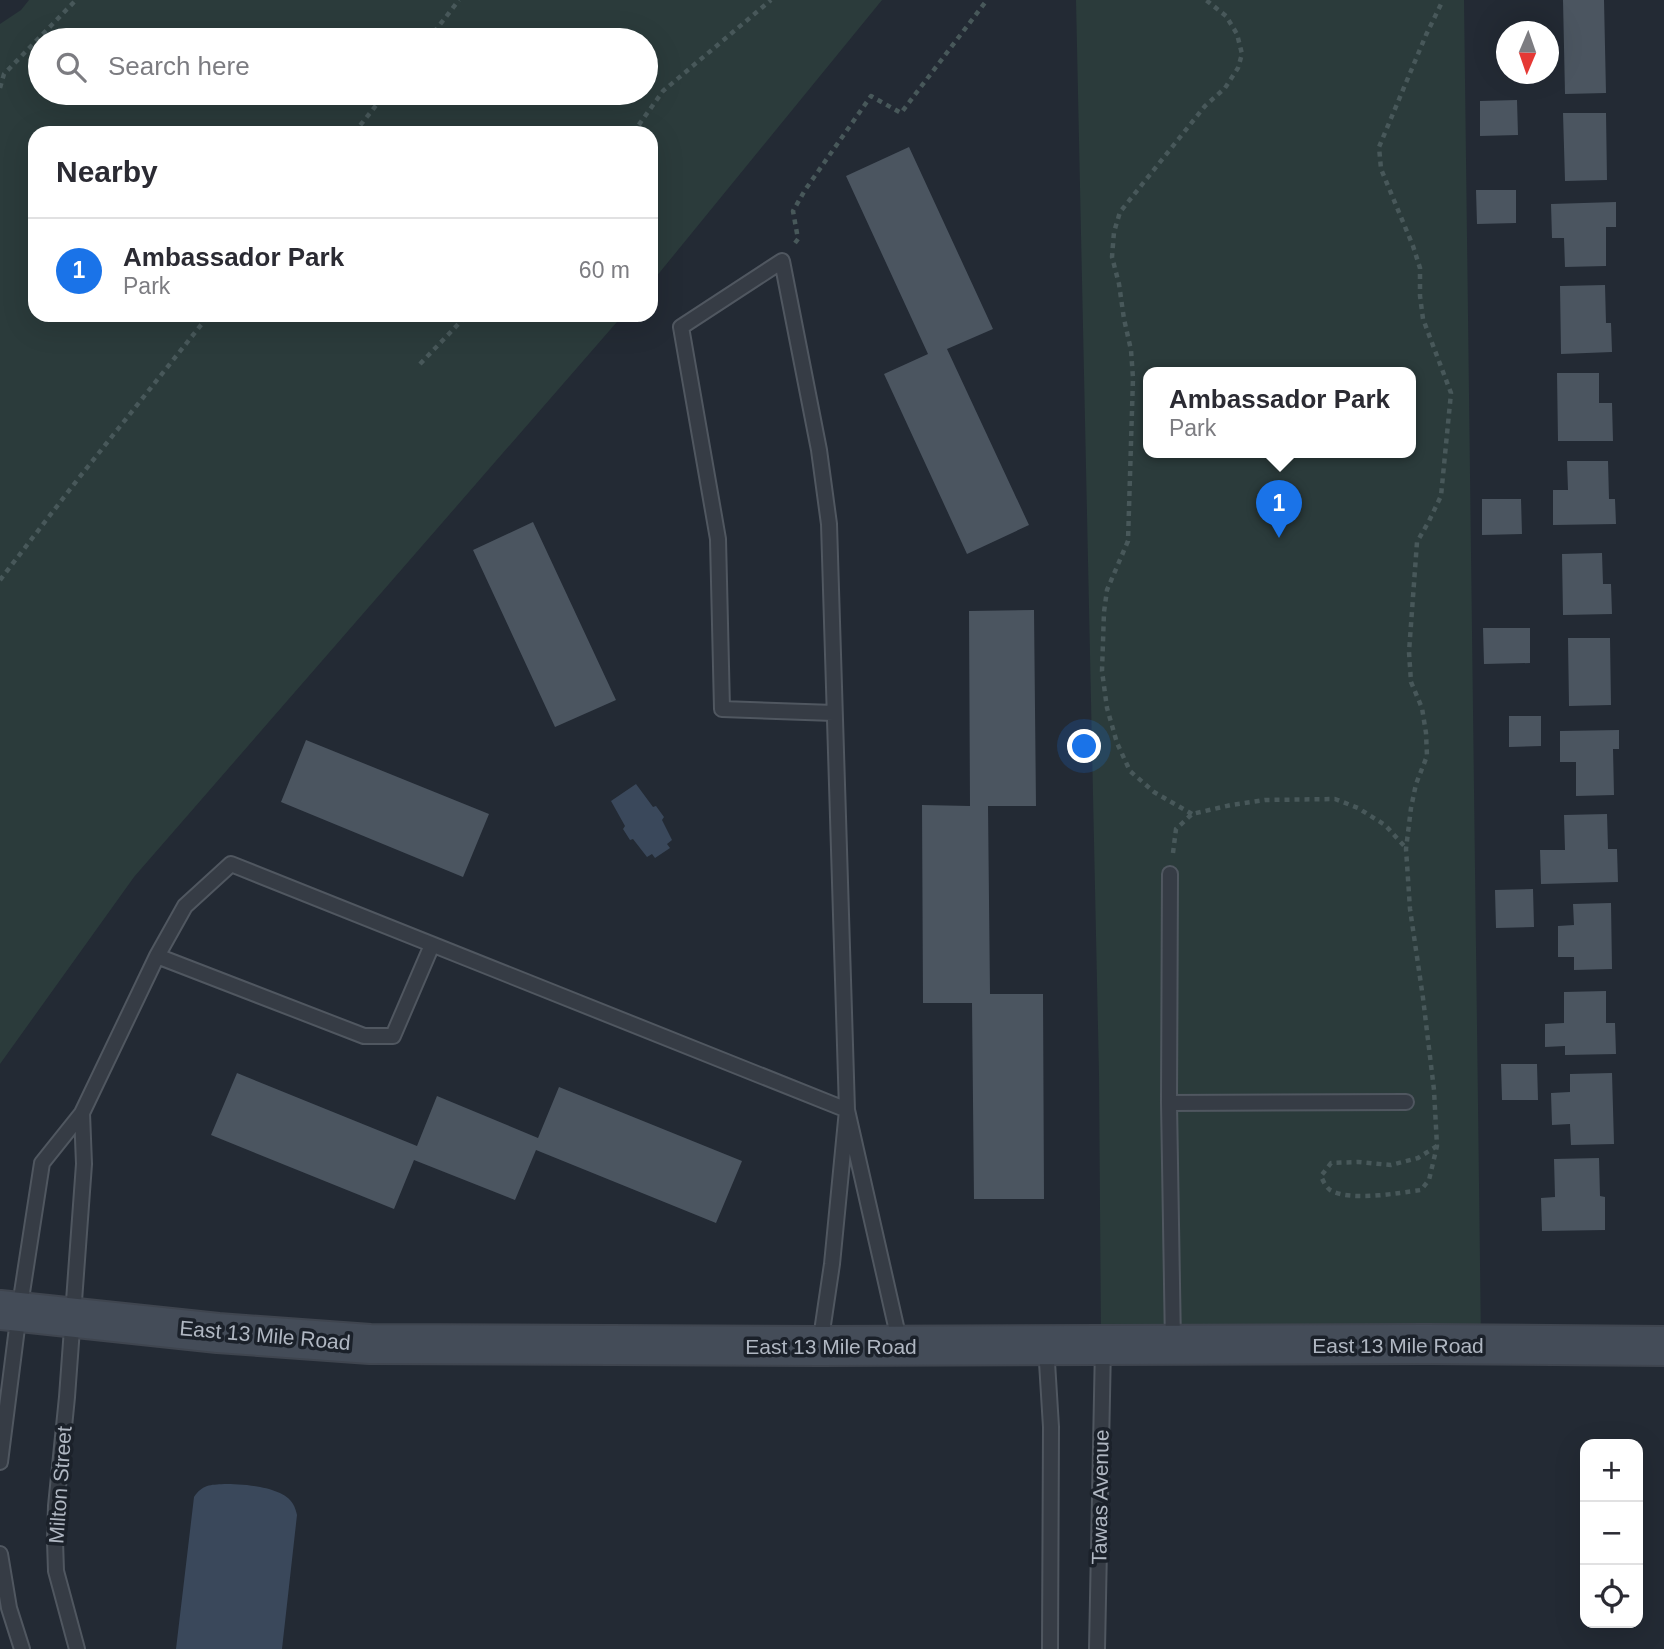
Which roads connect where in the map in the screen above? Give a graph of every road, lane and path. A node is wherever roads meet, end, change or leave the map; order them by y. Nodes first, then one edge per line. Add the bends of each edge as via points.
1 (76, 0) edge
2 (459, 0) edge
3 (771, 0) edge
4 (987, 0) edge
5 (1206, 0) edge
6 (1443, 0) edge
7 (49, 28) edge
8 (437, 28) edge
9 (28, 49) edge
10 (0, 88) edge
11 (658, 98) edge
12 (376, 105) edge
13 (653, 105) edge
14 (360, 126) edge
15 (638, 126) edge
16 (782, 261) junction
17 (203, 322) edge
18 (460, 322) edge
19 (420, 364) dead end
20 (0, 580) edge
21 (835, 713) junction
22 (1192, 814) junction
23 (1406, 849) junction
24 (1170, 874) joint
25 (432, 945) junction
26 (157, 956) junction
27 (1406, 1102) dead end
28 (1169, 1103) junction
29 (847, 1110) junction
30 (82, 1112) junction
31 (1437, 1146) junction
32 (10, 1311) edge
33 (73, 1318) junction
34 (1046, 1345) junction
35 (1103, 1345) junction
36 (820, 1346) junction
37 (900, 1346) junction
38 (1173, 1346) junction
39 (1664, 1346) edge
40 (0, 1462) edge
41 (0, 1554) edge
42 (22, 1649) edge
43 (77, 1649) edge
44 (1050, 1649) edge
45 (1097, 1649) edge

1 - 7 path
2 - 8 path
3 - 11 path
4 - 16 path via 901,113 871,96 793,211 798,239
5 - 22 path via 1226,16 1237,34 1242,54 1238,68 1120,212 1114,232 1112,257 1133,378 1128,541 1107,590 1102,671 1107,708 1130,771 1154,792
6 - 23 path via 1380,147 1381,169 1420,268 1423,319 1451,393 1441,496 1417,542 1409,652 1427,756 1413,796
9 - 10 path via 4,74
12 - 14 path
13 - 15 path
16 - 21 lane via 827,512
16 - 21 lane via 681,327 718,539 722,709
17 - 20 path
18 - 19 path
21 - 29 lane
22 - 23 path via 1265,800 1335,799 1385,825
22 - 24 path via 1176,829
23 - 31 path
24 - 28 lane
25 - 26 lane via 231,864 186,906
25 - 26 lane via 393,1036 365,1036
25 - 29 lane
26 - 30 lane
27 - 28 lane
28 - 38 lane
29 - 36 lane
29 - 37 lane
30 - 32 lane via 42,1163
30 - 33 lane, Milton Street via 84,1164
31 - 31 path via 1429,1180 1421,1190 1346,1196 1328,1189 1321,1176 1331,1163 1391,1165 1418,1158
32 - 33 main road, East 13 Mile Road
32 - 40 lane
33 - 36 main road, East 13 Mile Road via 370,1344
33 - 43 lane, Milton Street via 55,1541 56,1571
34 - 35 main road, East 13 Mile Road
34 - 37 main road, East 13 Mile Road
34 - 44 lane via 1051,1427
35 - 38 main road, East 13 Mile Road
35 - 45 lane, Tawas Avenue
36 - 37 main road, East 13 Mile Road
38 - 39 main road, East 13 Mile Road
41 - 42 lane

